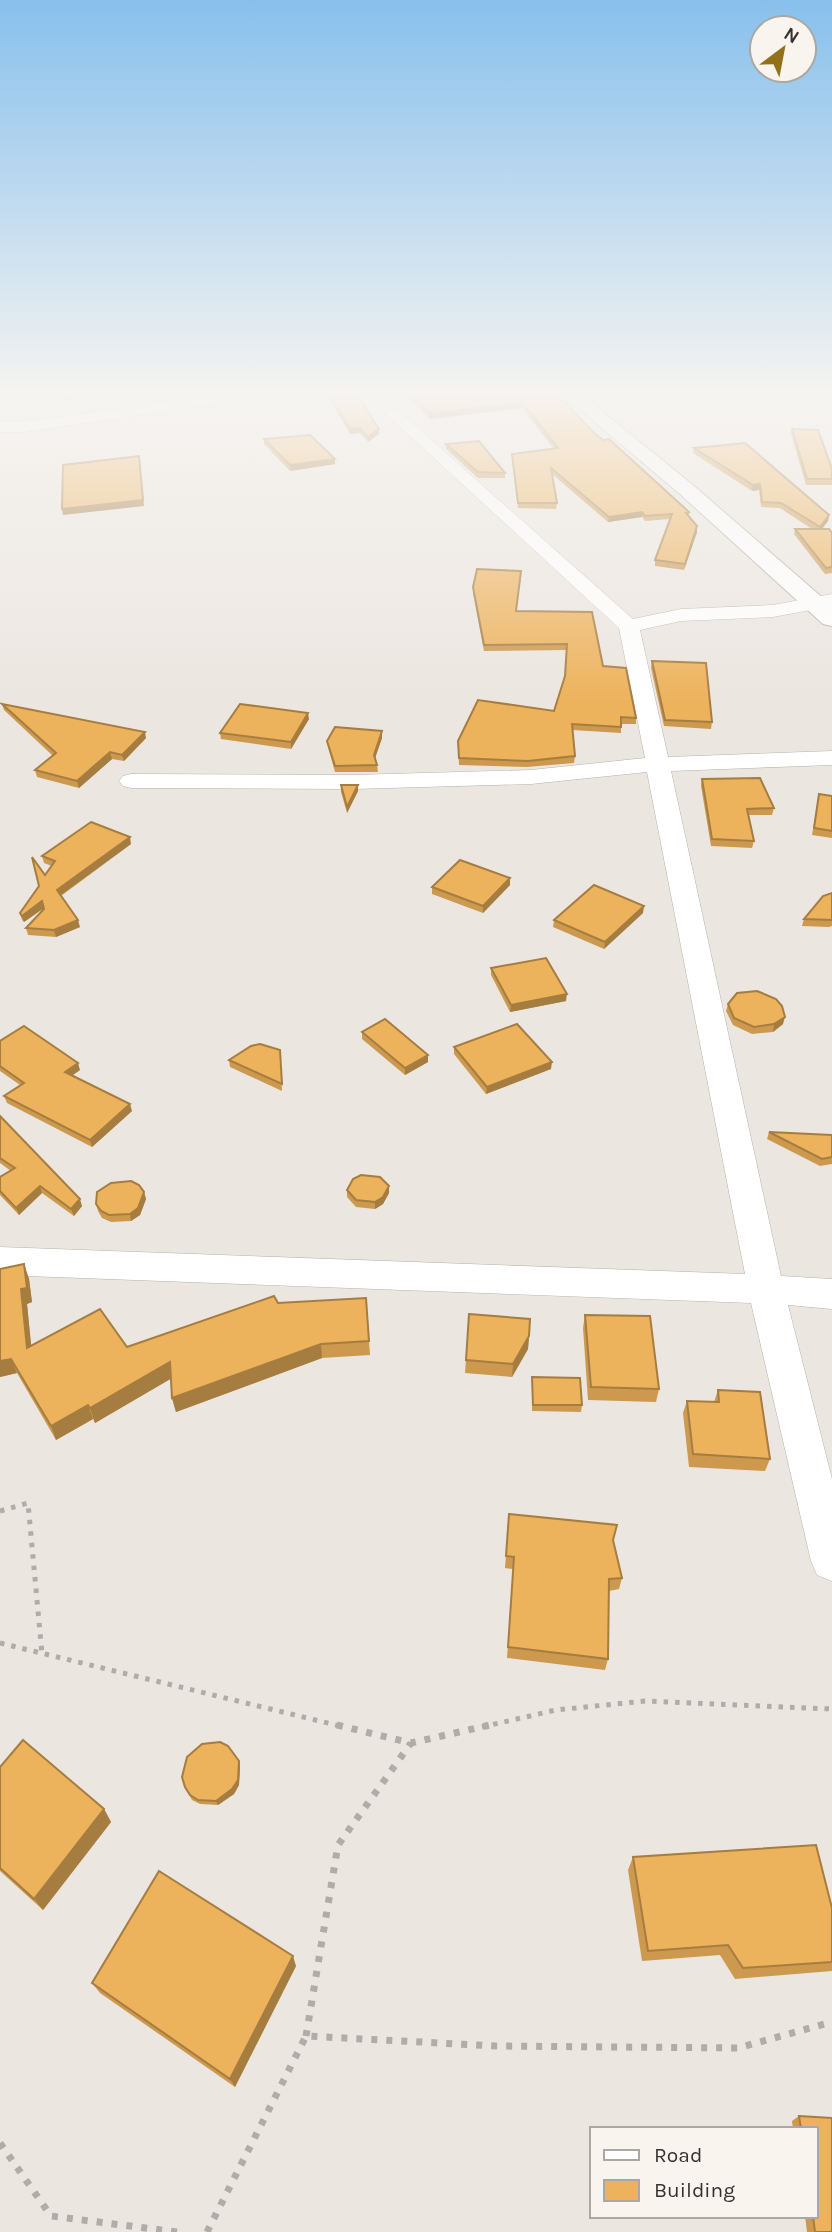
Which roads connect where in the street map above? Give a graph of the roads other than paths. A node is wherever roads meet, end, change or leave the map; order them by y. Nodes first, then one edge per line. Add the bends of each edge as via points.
1 (484, 495) edge
2 (693, 495) edge
3 (826, 608) edge
4 (629, 626) junction
5 (832, 758) edge
6 (657, 765) junction
7 (131, 781) dead end
8 (0, 1261) edge
9 (766, 1289) junction
10 (832, 1294) edge
11 (832, 1561) edge

1 - 4 street
2 - 3 main road
3 - 4 street via 681,615
4 - 6 street
5 - 6 street
6 - 7 street via 531,777
6 - 9 street
8 - 9 street
9 - 10 street
9 - 11 street

